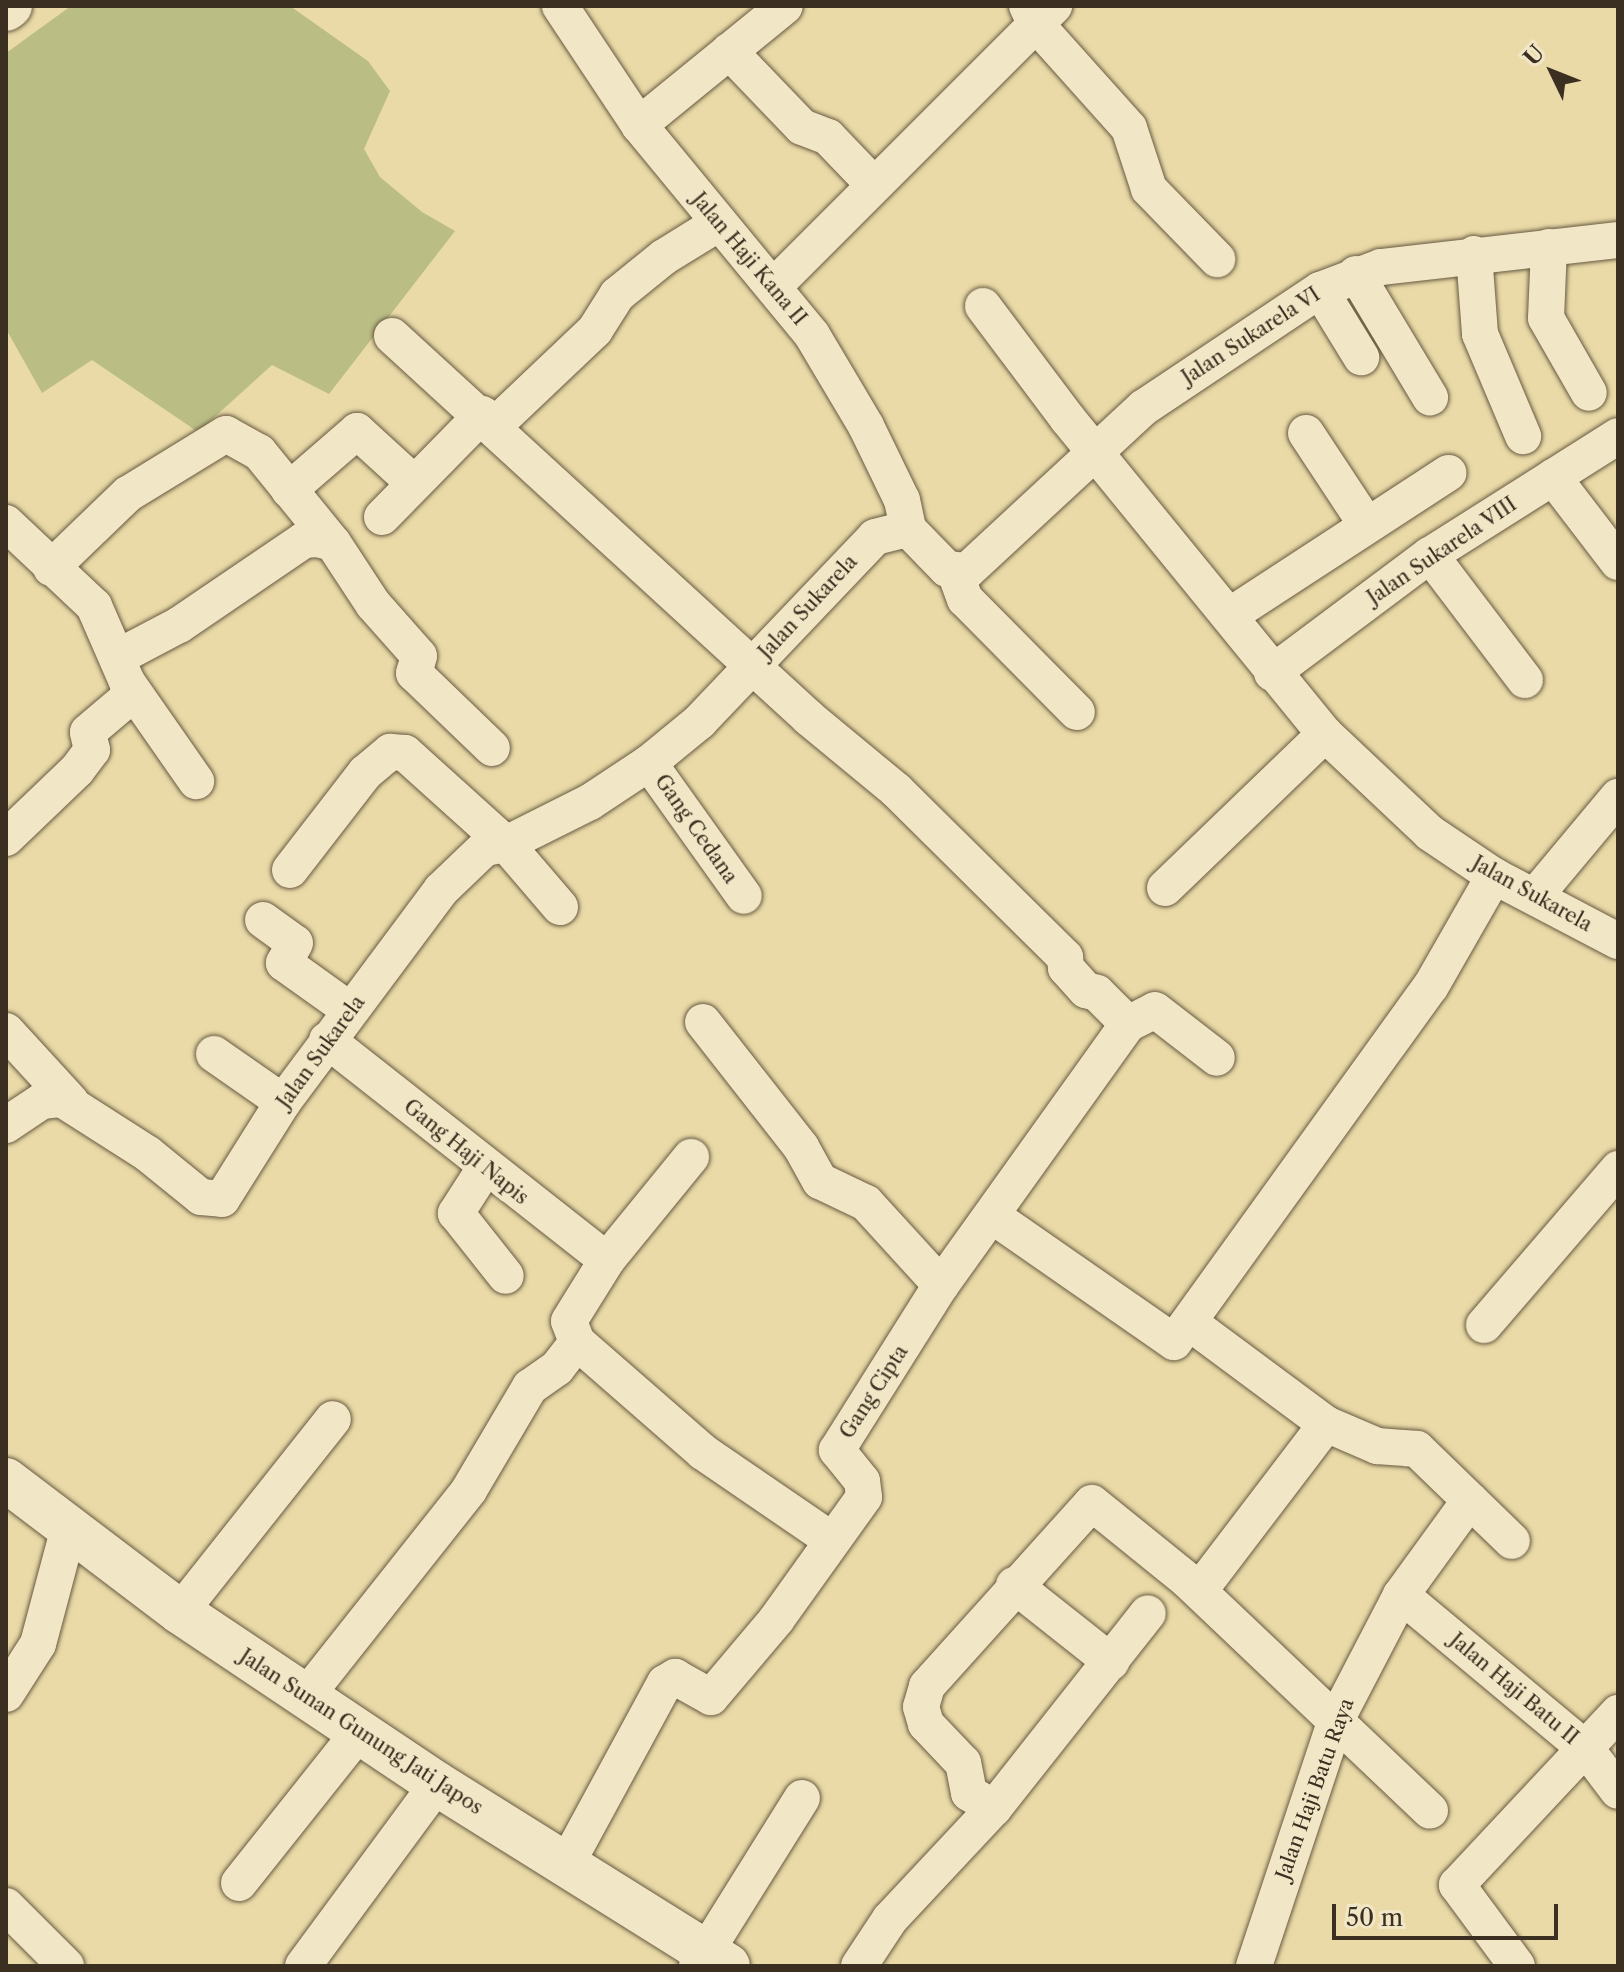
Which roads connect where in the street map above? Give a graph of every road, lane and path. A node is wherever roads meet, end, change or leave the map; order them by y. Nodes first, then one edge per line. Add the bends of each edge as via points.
1 (560, 6) edge
2 (785, 6) edge
3 (1038, 12) edge
4 (729, 51) junction
5 (639, 125) junction
6 (874, 185) junction
7 (719, 223) junction
8 (1618, 240) edge
9 (1549, 247) junction
10 (1474, 254) junction
11 (1217, 259) dead end
12 (1356, 274) junction
13 (775, 285) junction
14 (1320, 290) junction
15 (983, 306) dead end
16 (392, 336) dead end
17 (1361, 357) dead end
18 (1589, 393) dead end
19 (1430, 397) dead end
20 (489, 420) junction
21 (1306, 433) dead end
22 (1523, 436) dead end
23 (1618, 436) edge
24 (1096, 454) junction
25 (1448, 473) dead end
26 (1553, 477) junction
27 (414, 483) junction
28 (289, 490) junction
29 (382, 517) dead end
30 (1366, 524) junction
31 (908, 529) junction
32 (8, 530) edge
33 (333, 543) junction
34 (1430, 555) junction
35 (1618, 562) edge
36 (51, 568) junction
37 (955, 572) junction
38 (1229, 616) junction
39 (118, 657) junction
40 (753, 665) junction
41 (1272, 673) junction
42 (1525, 680) dead end
43 (134, 693) junction
44 (1077, 712) dead end
45 (1325, 734) junction
46 (492, 748) dead end
47 (649, 763) junction
48 (196, 781) dead end
49 (1618, 797) edge
50 (6, 838) edge
51 (506, 844) junction
52 (290, 870) dead end
53 (1494, 876) junction
54 (1165, 888) dead end
55 (1536, 895) junction
56 (744, 896) dead end
57 (560, 907) dead end
58 (263, 920) dead end
59 (1618, 941) edge
60 (350, 1010) junction
61 (703, 1022) dead end
62 (1128, 1024) junction
63 (6, 1031) edge
64 (327, 1040) junction
65 (214, 1054) dead end
66 (1217, 1058) dead end
67 (71, 1102) junction
68 (283, 1102) junction
69 (6, 1125) edge
70 (691, 1157) dead end
71 (485, 1168) junction
72 (1618, 1169) edge
73 (994, 1217) junction
74 (607, 1260) junction
75 (506, 1276) dead end
76 (941, 1285) junction
77 (1190, 1323) junction
78 (1484, 1325) dead end
79 (577, 1342) junction
80 (333, 1419) dead end
81 (1326, 1424) junction
82 (6, 1480) edge
83 (1470, 1500) junction
84 (68, 1531) junction
85 (830, 1539) junction
86 (1512, 1541) dead end
87 (1014, 1585) junction
88 (1199, 1591) junction
89 (1401, 1595) junction
90 (180, 1612) junction
91 (1148, 1613) dead end
92 (1111, 1662) junction
93 (6, 1694) edge
94 (306, 1696) junction
95 (1618, 1713) edge
96 (1336, 1720) junction
97 (359, 1732) junction
98 (1587, 1750) junction
99 (437, 1784) junction
100 (1618, 1791) edge
101 (802, 1798) dead end
102 (994, 1808) junction
103 (1430, 1811) dead end
104 (566, 1865) junction
105 (239, 1883) dead end
106 (6, 1906) edge
107 (710, 1961) edge
108 (305, 1963) edge
109 (66, 1966) edge
110 (859, 1966) edge
111 (1254, 1966) edge
112 (1517, 1966) edge

1 - 5 street, Jalan Haji Kana II
2 - 4 street
3 - 6 street
3 - 11 street via 1129,128 1149,189
4 - 5 street
4 - 6 street via 802,127 828,137
5 - 7 street, Jalan Haji Kana II
6 - 13 street
7 - 13 street, Jalan Haji Kana II
7 - 20 street via 617,295 595,330
8 - 9 street, Jalan Sukarela VI
9 - 10 street, Jalan Sukarela VI
9 - 18 street via 1546,318
10 - 12 street, Jalan Sukarela VI
10 - 22 street via 1480,334
12 - 14 street, Jalan Sukarela VI
12 - 19 street
13 - 31 street, Jalan Haji Kana II via 866,426 902,500
14 - 17 street
14 - 24 street, Jalan Sukarela VI via 1143,408
15 - 24 street, Jalan Sukarela
16 - 20 street
20 - 27 street
20 - 40 street
21 - 30 street
23 - 26 street, Jalan Sukarela VIII
24 - 37 street via 976,566
24 - 38 street, Jalan Sukarela
25 - 30 street
26 - 34 street, Jalan Sukarela VIII
26 - 35 street
27 - 28 street via 357,431
27 - 29 street
28 - 33 street
28 - 36 street via 259,452 235,435 217,437 128,494
30 - 38 street
31 - 37 street
31 - 40 street, Jalan Sukarela via 875,537
32 - 36 street
33 - 39 street via 304,540 179,625
33 - 46 street via 373,604 419,656 414,673
34 - 41 street, Jalan Sukarela VIII
34 - 42 street
36 - 39 street via 94,606
37 - 44 street via 965,599
38 - 41 street, Jalan Sukarela
39 - 43 street
40 - 47 street, Jalan Sukarela via 699,722
40 - 62 street via 896,790 1065,957 1066,968 1086,990 1097,993
41 - 45 street, Jalan Sukarela
43 - 48 street
43 - 50 street via 88,732 92,750 77,770
45 - 53 street, Jalan Sukarela via 1430,833
45 - 54 street
47 - 51 street, Jalan Sukarela via 590,802
47 - 56 street, Gang Cedana
49 - 55 street
51 - 52 street via 427,768 405,753 390,752 365,773
51 - 57 street
51 - 60 street, Jalan Sukarela via 485,848 441,890
53 - 55 street, Jalan Sukarela
53 - 77 street via 1431,986 1231,1257
55 - 59 street, Jalan Sukarela
58 - 60 street via 295,943 284,963
60 - 64 street, Jalan Sukarela
61 - 76 street via 801,1147 820,1181 866,1203
62 - 66 street via 1155,1010
62 - 73 street, Gang Cipta
63 - 67 street
64 - 68 street, Jalan Sukarela
64 - 71 street, Gang Haji Napis
65 - 68 street
67 - 68 street, Jalan Sukarela via 209,1202 222,1199 235,1184
67 - 69 street via 42,1101
70 - 74 street
71 - 74 street, Gang Haji Napis
71 - 75 street via 456,1213
72 - 78 street
73 - 76 street, Gang Cipta
73 - 77 street via 1174,1342
74 - 79 street via 569,1321
76 - 85 street, Gang Cipta via 837,1450 862,1481 864,1497
77 - 81 street
79 - 85 street via 703,1452
79 - 94 street via 557,1368 530,1387 469,1490
80 - 90 street
81 - 83 street via 1377,1446 1417,1449
81 - 88 street
82 - 84 street, Jalan Sunan Gunung Jati Japos
83 - 86 street
83 - 89 street, Jalan Haji Batu Raya
84 - 90 street, Jalan Sunan Gunung Jati Japos
84 - 93 street via 38,1644
85 - 104 street, Gang Cipta via 776,1620 711,1697 675,1677 665,1683
87 - 88 street via 1092,1503
87 - 92 street
87 - 102 street via 927,1686 921,1707 926,1724 963,1763 969,1793
88 - 96 street
89 - 96 street, Jalan Haji Batu Raya
89 - 98 street, Jalan Haji Batu II
90 - 94 street, Jalan Sunan Gunung Jati Japos
91 - 92 street
92 - 102 street
94 - 97 street, Jalan Sunan Gunung Jati Japos
95 - 98 street
96 - 103 street
96 - 111 street, Jalan Haji Batu Raya
97 - 99 street, Jalan Sunan Gunung Jati Japos
97 - 105 street
98 - 100 street, Jalan Haji Batu II
98 - 112 street via 1457,1885
99 - 104 street, Jalan Sunan Gunung Jati Japos
99 - 108 street
101 - 107 street
102 - 110 street via 890,1919
104 - 107 street, Jalan Sunan Gunung Jati Japos
106 - 109 street

